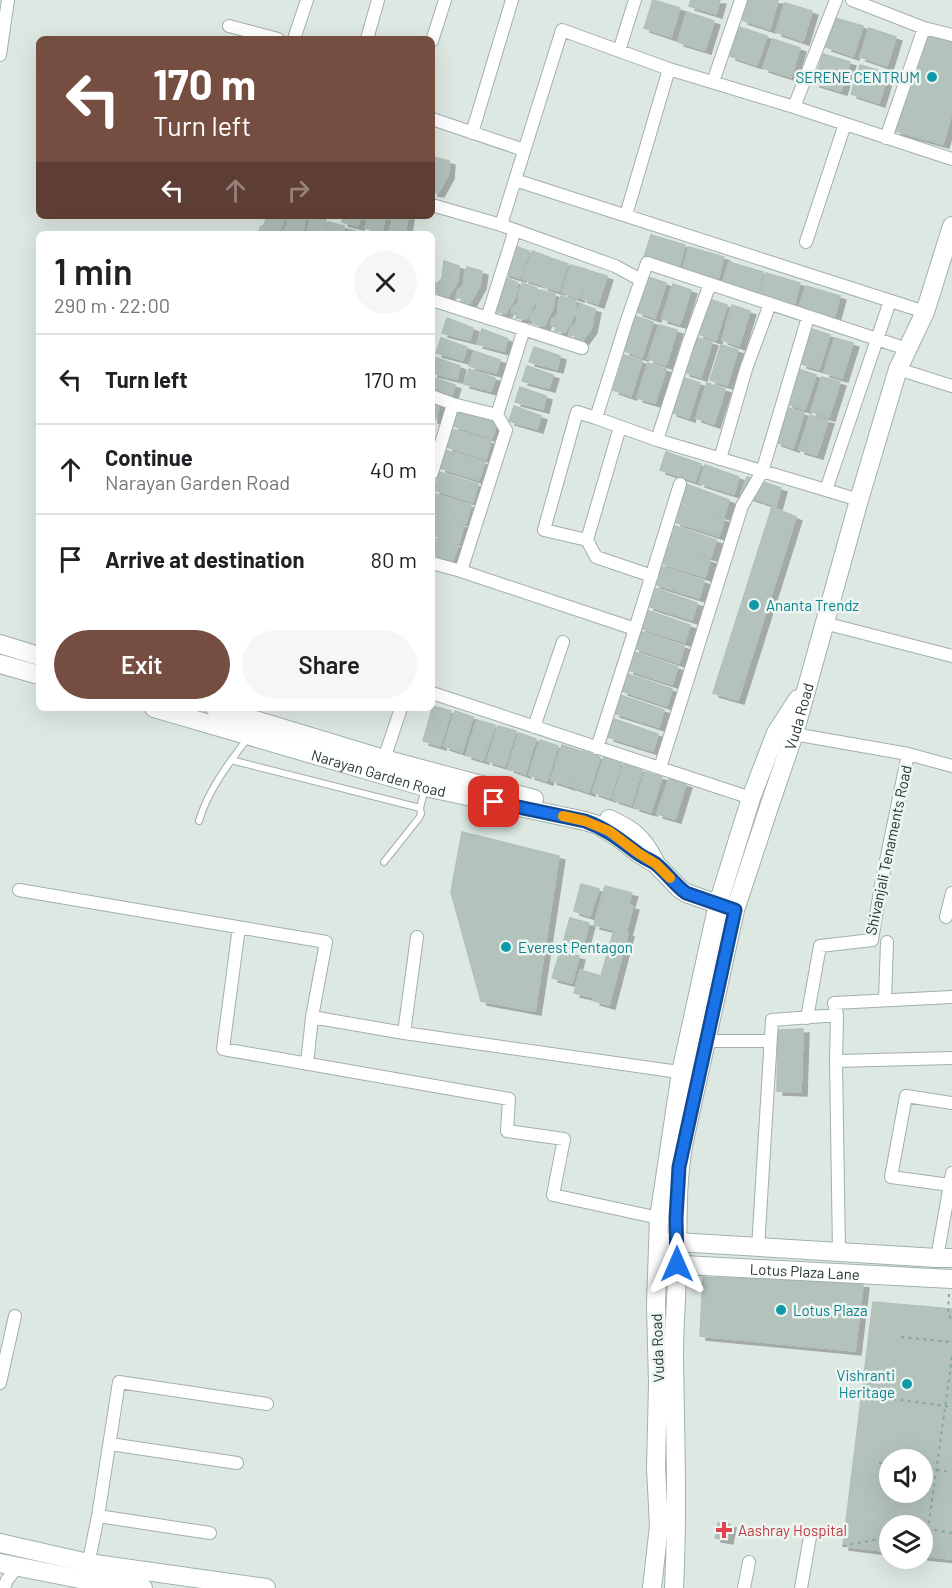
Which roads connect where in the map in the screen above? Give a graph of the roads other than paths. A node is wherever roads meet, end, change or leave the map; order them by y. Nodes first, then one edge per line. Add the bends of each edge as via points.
1 (8, 0) edge
2 (307, 0) edge
3 (378, 0) edge
4 (445, 0) edge
5 (512, 0) edge
6 (635, 0) edge
7 (741, 0) edge
8 (837, 0) edge
9 (852, 0) edge
10 (229, 26) dead end
11 (924, 28) junction
12 (952, 35) edge
13 (267, 36) edge
14 (295, 36) edge
15 (368, 36) edge
16 (434, 36) edge
17 (620, 51) junction
18 (0, 55) edge
19 (669, 69) junction
20 (713, 82) junction
21 (794, 107) junction
22 (435, 121) edge
23 (845, 124) junction
24 (472, 133) junction
25 (886, 138) junction
26 (524, 150) junction
27 (952, 159) edge
28 (515, 180) junction
29 (435, 206) edge
30 (626, 215) junction
31 (501, 225) junction
32 (952, 226) edge
33 (515, 230) junction
34 (806, 242) dead end
35 (641, 280) junction
36 (710, 284) junction
37 (893, 302) junction
38 (435, 304) edge
39 (770, 304) junction
40 (917, 310) junction
41 (808, 317) junction
42 (487, 318) junction
43 (524, 329) junction
44 (889, 343) junction
45 (582, 348) dead end
46 (898, 369) junction
47 (952, 386) edge
48 (435, 397) edge
49 (453, 404) junction
50 (497, 415) junction
51 (596, 418) junction
52 (620, 427) junction
53 (657, 440) junction
54 (720, 459) junction
55 (435, 463) edge
56 (762, 472) junction
57 (680, 483) dead end
58 (827, 491) junction
59 (851, 498) junction
60 (587, 540) junction
61 (435, 564) edge
62 (461, 571) junction
63 (652, 576) junction
64 (824, 623) junction
65 (636, 629) junction
66 (563, 642) dead end
67 (0, 644) edge
68 (36, 655) edge
69 (952, 656) edge
70 (0, 664) edge
71 (36, 674) edge
72 (807, 685) junction
73 (435, 694) edge
74 (165, 711) edge
75 (224, 711) edge
76 (400, 711) edge
77 (534, 727) junction
78 (794, 734) junction
79 (250, 735) junction
80 (597, 748) junction
81 (908, 754) junction
82 (231, 760) junction
83 (380, 766) junction
84 (952, 766) edge
85 (660, 768) junction
86 (425, 787) junction
87 (751, 798) junction
88 (420, 808) junction
89 (199, 821) dead end
90 (384, 862) dead end
91 (656, 864) junction
92 (19, 890) dead end
93 (952, 893) edge
94 (727, 907) junction
95 (946, 917) dead end
96 (239, 927) junction
97 (417, 937) dead end
98 (886, 942) dead end
99 (952, 997) edge
100 (885, 1000) junction
101 (837, 1015) junction
102 (312, 1017) junction
103 (807, 1018) junction
104 (404, 1033) junction
105 (706, 1041) junction
106 (770, 1041) junction
107 (952, 1058) edge
108 (836, 1061) junction
109 (307, 1064) junction
110 (690, 1073) junction
111 (952, 1103) edge
112 (951, 1179) edge
113 (668, 1218) junction
114 (677, 1242) junction
115 (658, 1243) junction
116 (758, 1248) junction
117 (839, 1252) junction
118 (657, 1264) junction
119 (677, 1264) junction
120 (949, 1268) edge
121 (15, 1316) dead end
122 (0, 1383) edge
123 (267, 1404) dead end
124 (110, 1444) junction
125 (237, 1463) dead end
126 (98, 1516) junction
127 (210, 1533) dead end
128 (810, 1537) dead end
129 (0, 1543) edge
130 (749, 1562) dead end
131 (8, 1565) edge
132 (87, 1571) junction
133 (209, 1584) edge
134 (4, 1588) edge
135 (143, 1588) edge
136 (266, 1588) edge
137 (652, 1588) edge
138 (675, 1588) edge
139 (744, 1588) edge
140 (801, 1588) edge

1 - 18 street
2 - 14 street
3 - 15 street
4 - 16 street
5 - 24 street
6 - 17 street
7 - 20 street
8 - 21 street
9 - 11 street
10 - 13 street
11 - 12 street
11 - 25 street
17 - 19 street
17 - 26 street via 562,30
19 - 20 street
19 - 30 street
20 - 21 street
21 - 23 street
22 - 24 street
23 - 25 street
23 - 34 street
24 - 26 street
25 - 27 street
26 - 28 street
28 - 30 street
28 - 31 street
29 - 31 street
30 - 37 street
31 - 33 street
32 - 40 street
33 - 35 street via 615,266
33 - 42 street
35 - 36 street via 647,263
35 - 51 street
36 - 39 street
36 - 53 street
37 - 40 street
37 - 44 street
38 - 42 street
39 - 41 street
39 - 54 street
40 - 44 street
41 - 44 street
41 - 56 street
42 - 43 street
43 - 45 street
43 - 50 street
44 - 46 street
44 - 58 street
46 - 47 street
46 - 59 street
48 - 49 street
49 - 50 street
49 - 55 street
50 - 62 street via 506,430
51 - 52 street
51 - 60 street via 577,412 544,530
52 - 53 street
52 - 60 street
53 - 54 street
54 - 56 street
56 - 58 street
56 - 85 street via 742,506
57 - 63 street
58 - 59 street
59 - 64 street
60 - 63 street via 596,557
61 - 62 street
62 - 65 street
63 - 65 street
64 - 69 street
64 - 72 street
65 - 80 street
66 - 77 street
67 - 68 street
70 - 71 street
72 - 78 street, Vuda Road
72 - 87 street, Vuda Road via 776,733
73 - 77 street
74 - 79 street, Narayan Garden Road
75 - 83 street, Narayan Garden Road
76 - 83 street
77 - 80 street
78 - 81 street
78 - 94 street, Vuda Road
79 - 82 lane
79 - 83 street, Narayan Garden Road
80 - 85 street
81 - 84 street, Shivanjali Tenaments Road
81 - 103 street, Shivanjali Tenaments Road via 872,940 820,946
82 - 88 lane
82 - 89 lane
83 - 86 street, Narayan Garden Road
83 - 91 street, Narayan Garden Road via 607,818 645,843
85 - 87 street
86 - 88 lane
86 - 91 street, Narayan Garden Road via 598,825
87 - 94 street, Vuda Road
88 - 90 lane via 419,818
91 - 94 street via 680,889
92 - 96 street
93 - 95 street
94 - 105 street, Vuda Road
94 - 110 street, Vuda Road
96 - 102 street via 326,942
96 - 109 street via 223,1049
97 - 104 street
98 - 100 street
99 - 100 street
100 - 101 street via 834,1003
101 - 103 street
101 - 108 street
102 - 104 street
102 - 109 street
103 - 106 street via 772,1020
104 - 110 street
105 - 106 street
105 - 110 street, Vuda Road
106 - 116 street
107 - 108 street
108 - 117 street
109 - 113 street via 509,1100 507,1131 564,1139 553,1195
110 - 113 street, Vuda Road
111 - 112 street via 906,1096 891,1177
112 - 120 street
113 - 114 street, Vuda Road
113 - 115 street, Vuda Road
114 - 115 street, Lotus Plaza Lane
114 - 116 street, Lotus Plaza Lane
114 - 119 street, Vuda Road
115 - 118 street, Vuda Road
116 - 117 street, Lotus Plaza Lane
117 - 120 street, Lotus Plaza Lane
118 - 119 street, Lotus Plaza Lane
118 - 137 street, Vuda Road via 659,1526
119 - 120 street, Lotus Plaza Lane
119 - 138 street, Vuda Road
121 - 122 street
123 - 124 street via 119,1382
124 - 125 street
124 - 126 street
126 - 127 street
126 - 132 street
128 - 140 street
129 - 132 street
130 - 139 street
131 - 132 street
131 - 134 street
132 - 133 street
132 - 135 street
133 - 136 street

